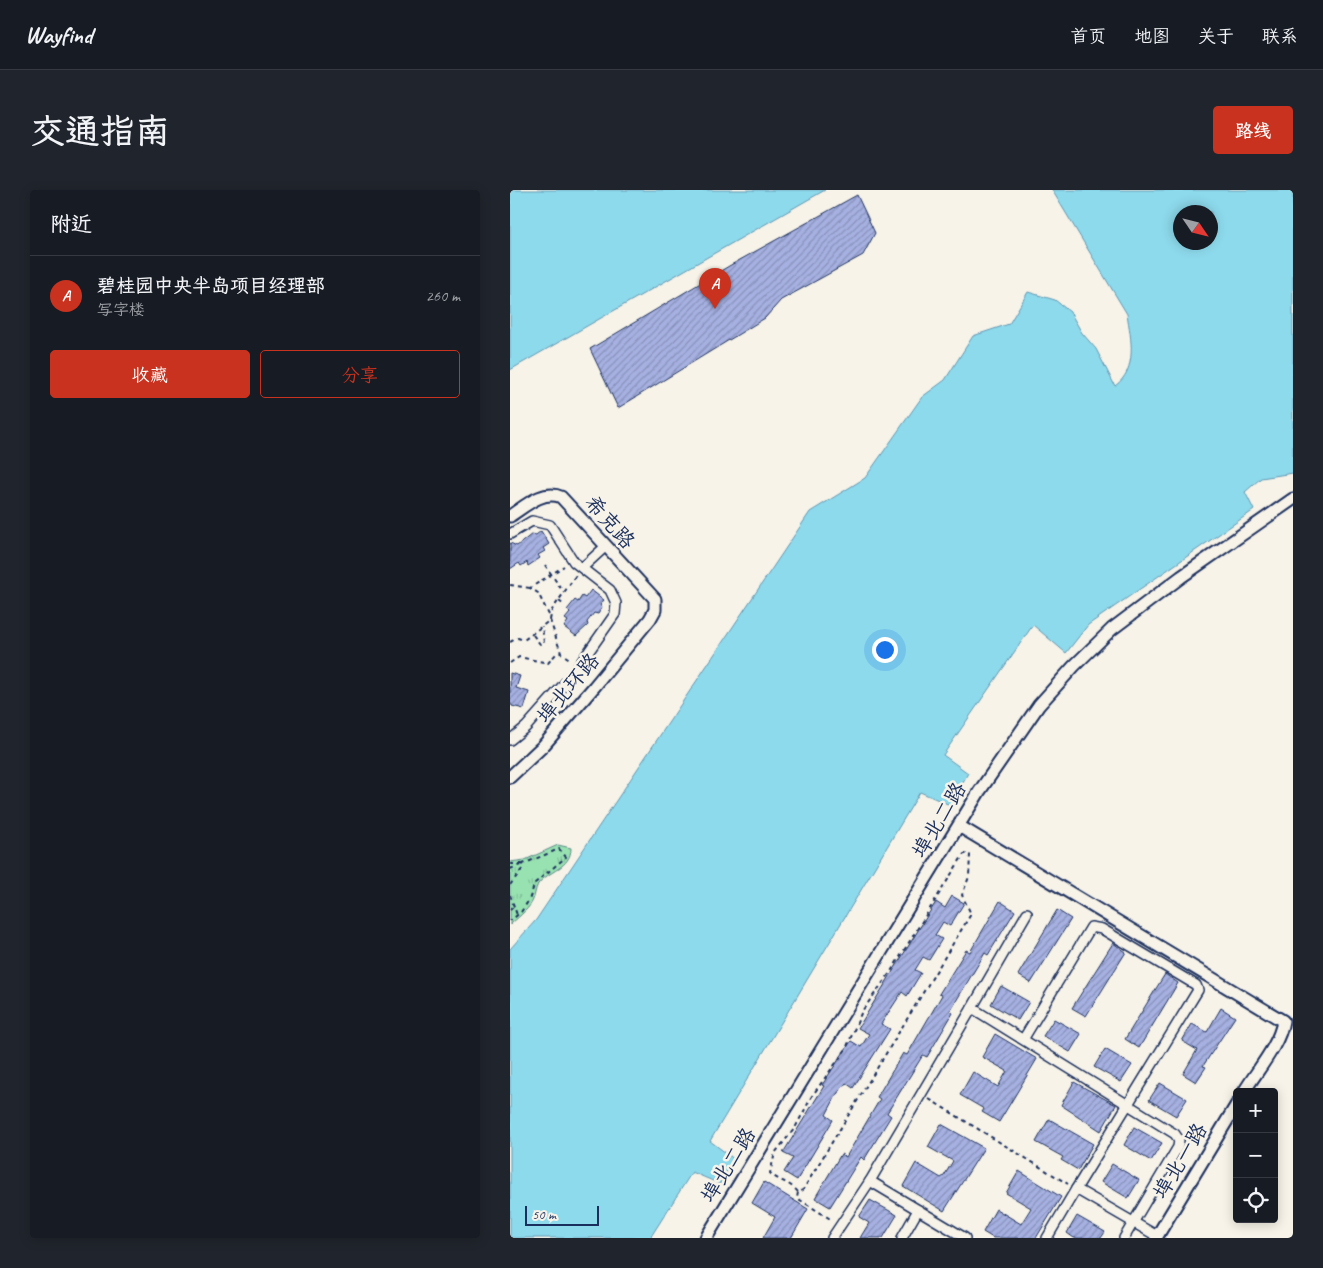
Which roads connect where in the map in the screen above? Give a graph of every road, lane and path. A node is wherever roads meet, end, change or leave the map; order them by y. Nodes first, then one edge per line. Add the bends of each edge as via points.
1 (1293, 499) edge
2 (510, 516) edge
3 (510, 534) edge
4 (606, 546) junction
5 (572, 559) junction
6 (545, 566) dead end
7 (582, 568) junction
8 (552, 574) junction
9 (510, 585) edge
10 (530, 588) junction
11 (564, 593) junction
12 (559, 601) junction
13 (564, 606) dead end
14 (549, 615) junction
15 (650, 619) joint
16 (550, 620) junction
17 (542, 626) junction
18 (533, 635) junction
19 (510, 642) edge
20 (560, 653) junction
21 (510, 663) edge
22 (576, 670) junction
23 (510, 740) edge
24 (510, 777) edge
25 (959, 826) junction
26 (510, 864) edge
27 (523, 864) junction
28 (510, 869) edge
29 (510, 885) edge
30 (510, 895) edge
31 (514, 906) junction
32 (510, 910) edge
33 (1027, 913) dead end
34 (517, 915) junction
35 (510, 921) edge
36 (972, 1008) junction
37 (1024, 1038) junction
38 (1246, 1088) edge
39 (921, 1094) junction
40 (1128, 1104) junction
41 (1233, 1111) edge
42 (870, 1181) junction
43 (1076, 1189) junction
44 (798, 1192) junction
45 (918, 1210) junction
46 (1133, 1222) junction
47 (841, 1225) junction
48 (1156, 1237) edge
49 (706, 1238) edge
50 (832, 1238) edge
51 (902, 1238) edge
52 (965, 1238) edge
53 (1047, 1238) edge
54 (1124, 1238) edge

1 - 25 street, 埠北二路 via 1135,611 1092,647 1020,730
2 - 4 street, 希克路 via 542,496 556,494
3 - 5 street via 532,521 550,525
4 - 7 street
4 - 15 street, 希克路 via 655,599 655,610
5 - 7 street
5 - 8 path
6 - 8 path
7 - 11 path
7 - 22 street via 610,590 616,603 616,614
8 - 10 path
8 - 11 path
9 - 10 path
10 - 14 path via 538,594
11 - 12 path
12 - 13 path
12 - 14 path
14 - 16 path
15 - 24 street, 埠北环路 via 562,725
16 - 17 path
16 - 20 path
17 - 18 path
17 - 18 path via 544,643 540,644
18 - 19 path
20 - 21 path via 548,663 519,657
20 - 22 path via 568,656
22 - 23 street via 526,727
25 - 38 street via 1283,1021 1282,1030
25 - 49 street, 埠北二路
26 - 27 path
27 - 28 path
27 - 29 path via 520,874
27 - 34 path via 559,850 566,857 535,883 529,900
30 - 31 path
31 - 32 path
31 - 34 path
33 - 36 street
34 - 35 path
36 - 37 street
36 - 39 street
37 - 40 street
37 - 40 street via 1092,927 1102,929 1194,982 1198,990
39 - 42 street
39 - 43 path
40 - 43 street
40 - 46 street via 1175,1134 1178,1140 1178,1147
41 - 48 street, 埠北一路
42 - 45 street
42 - 47 street
43 - 46 street
43 - 53 street
44 - 44 path via 803,1190 971,914 962,895 969,877 970,854 964,854 890,973 862,1010 846,1049 775,1153 770,1173 784,1179
44 - 47 path via 797,1198
45 - 51 street
45 - 52 street
46 - 48 street
46 - 54 street
47 - 50 street

